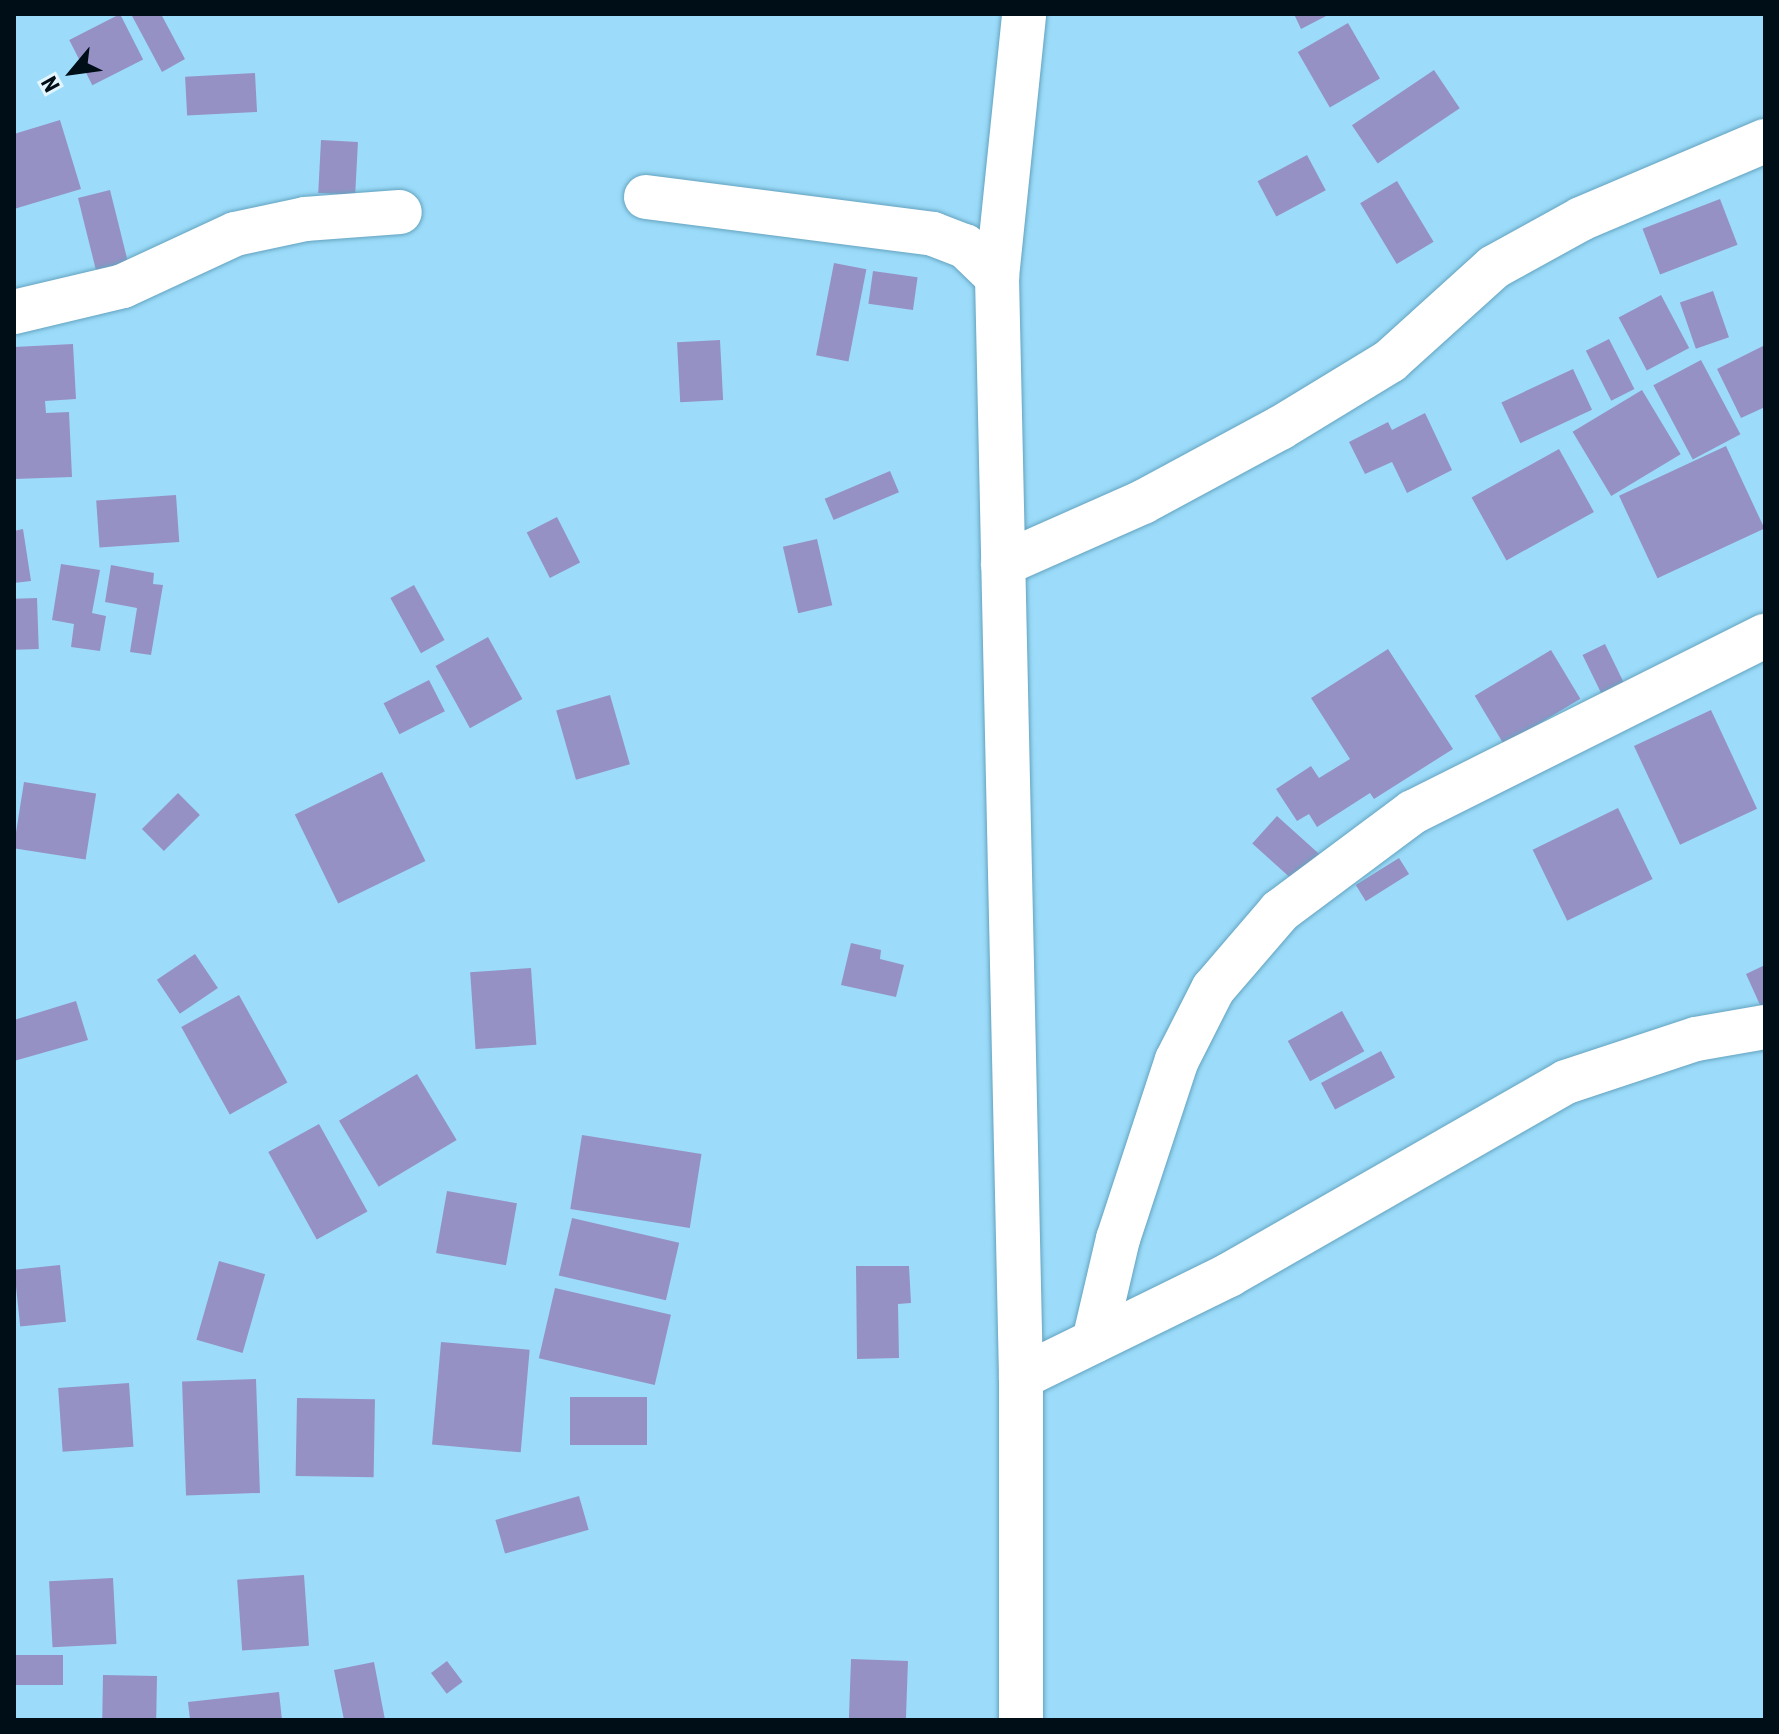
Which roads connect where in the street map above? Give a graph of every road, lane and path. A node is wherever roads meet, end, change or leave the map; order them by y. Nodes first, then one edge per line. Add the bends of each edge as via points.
1 (1024, 14) edge
2 (1765, 141) edge
3 (646, 197) dead end
4 (400, 212) dead end
5 (997, 277) junction
6 (14, 312) edge
7 (1003, 564) junction
8 (1765, 636) edge
9 (1765, 1027) edge
10 (1094, 1341) junction
11 (1021, 1377) junction
12 (1021, 1720) edge

1 - 5 street
2 - 7 street via 1581,219 1494,267 1390,361 1280,428 1143,502
3 - 5 street via 933,234 965,246
4 - 6 street via 305,219 235,234 123,286
5 - 7 street
7 - 11 street
8 - 10 street via 1413,812 1280,911 1213,989 1177,1060 1118,1239
9 - 10 street via 1696,1039 1566,1082 1229,1275
10 - 11 street
11 - 12 street

